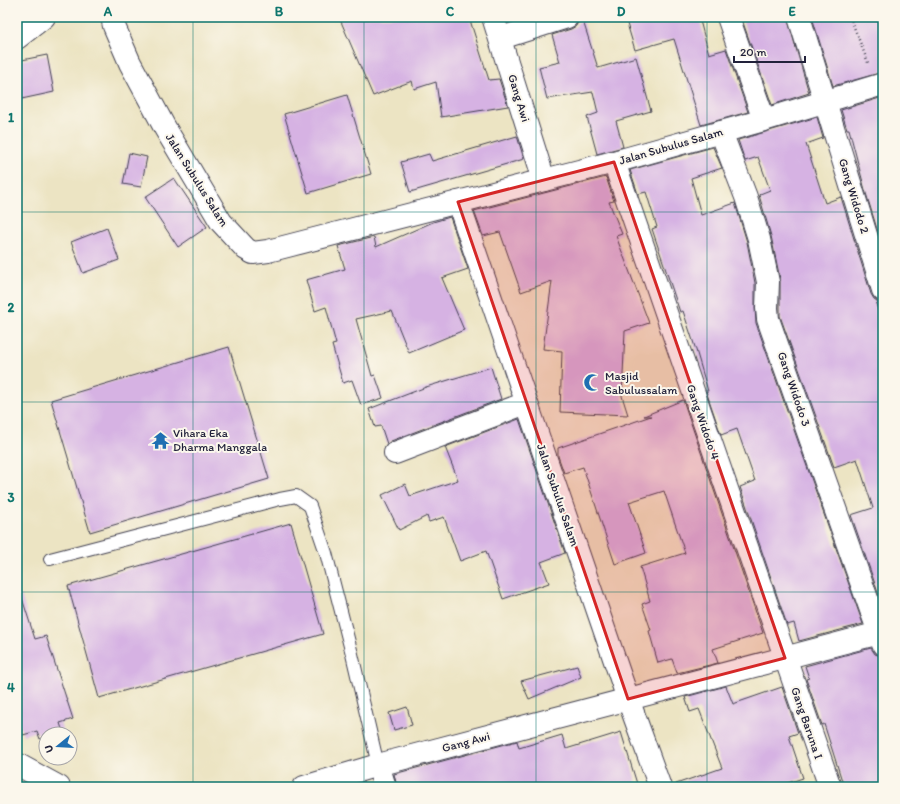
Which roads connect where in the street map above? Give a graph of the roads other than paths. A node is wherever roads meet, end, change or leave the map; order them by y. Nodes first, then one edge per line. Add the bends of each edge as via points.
1 (44, 17) edge
2 (112, 17) edge
3 (494, 17) edge
4 (567, 17) edge
5 (728, 17) edge
6 (799, 17) edge
7 (17, 38) edge
8 (500, 38) junction
9 (880, 85) edge
10 (825, 101) junction
11 (764, 120) junction
12 (721, 132) junction
13 (614, 162) junction
14 (544, 180) junction
15 (458, 202) junction
16 (883, 290) edge
17 (526, 403) junction
18 (395, 453) dead end
19 (50, 559) dead end
20 (882, 636) edge
21 (785, 658) junction
22 (628, 699) junction
23 (17, 764) edge
24 (378, 765) junction
25 (59, 787) edge
26 (304, 787) edge
27 (385, 787) edge
28 (660, 787) edge
29 (830, 787) edge

1 - 7 street
2 - 15 street, Jalan Subulus Salam via 130,63 221,222 253,253
3 - 8 street, Gang Awi
4 - 8 street
5 - 11 street
6 - 10 street, Gang Widodo 2
8 - 14 street, Gang Awi
9 - 10 street, Jalan Subulus Salam
10 - 11 street, Jalan Subulus Salam
10 - 16 street, Gang Widodo 2
11 - 12 street, Jalan Subulus Salam
12 - 13 street, Jalan Subulus Salam
12 - 20 street, Gang Widodo 3 via 759,239 768,282 768,319
13 - 14 street, Jalan Subulus Salam
13 - 21 street, Gang Widodo 4
14 - 15 street, Jalan Subulus Salam
15 - 17 street, Jalan Subulus Salam
17 - 18 street
17 - 22 street, Jalan Subulus Salam
19 - 24 lane via 280,499 296,496 300,498 310,506 326,553
20 - 21 street, Gang Awi
21 - 22 street, Gang Awi
21 - 29 street, Gang Baruna I
22 - 24 street, Gang Awi
22 - 28 street, Jalan Subulus Salam
23 - 25 street
24 - 26 street, Gang Awi
24 - 27 street

